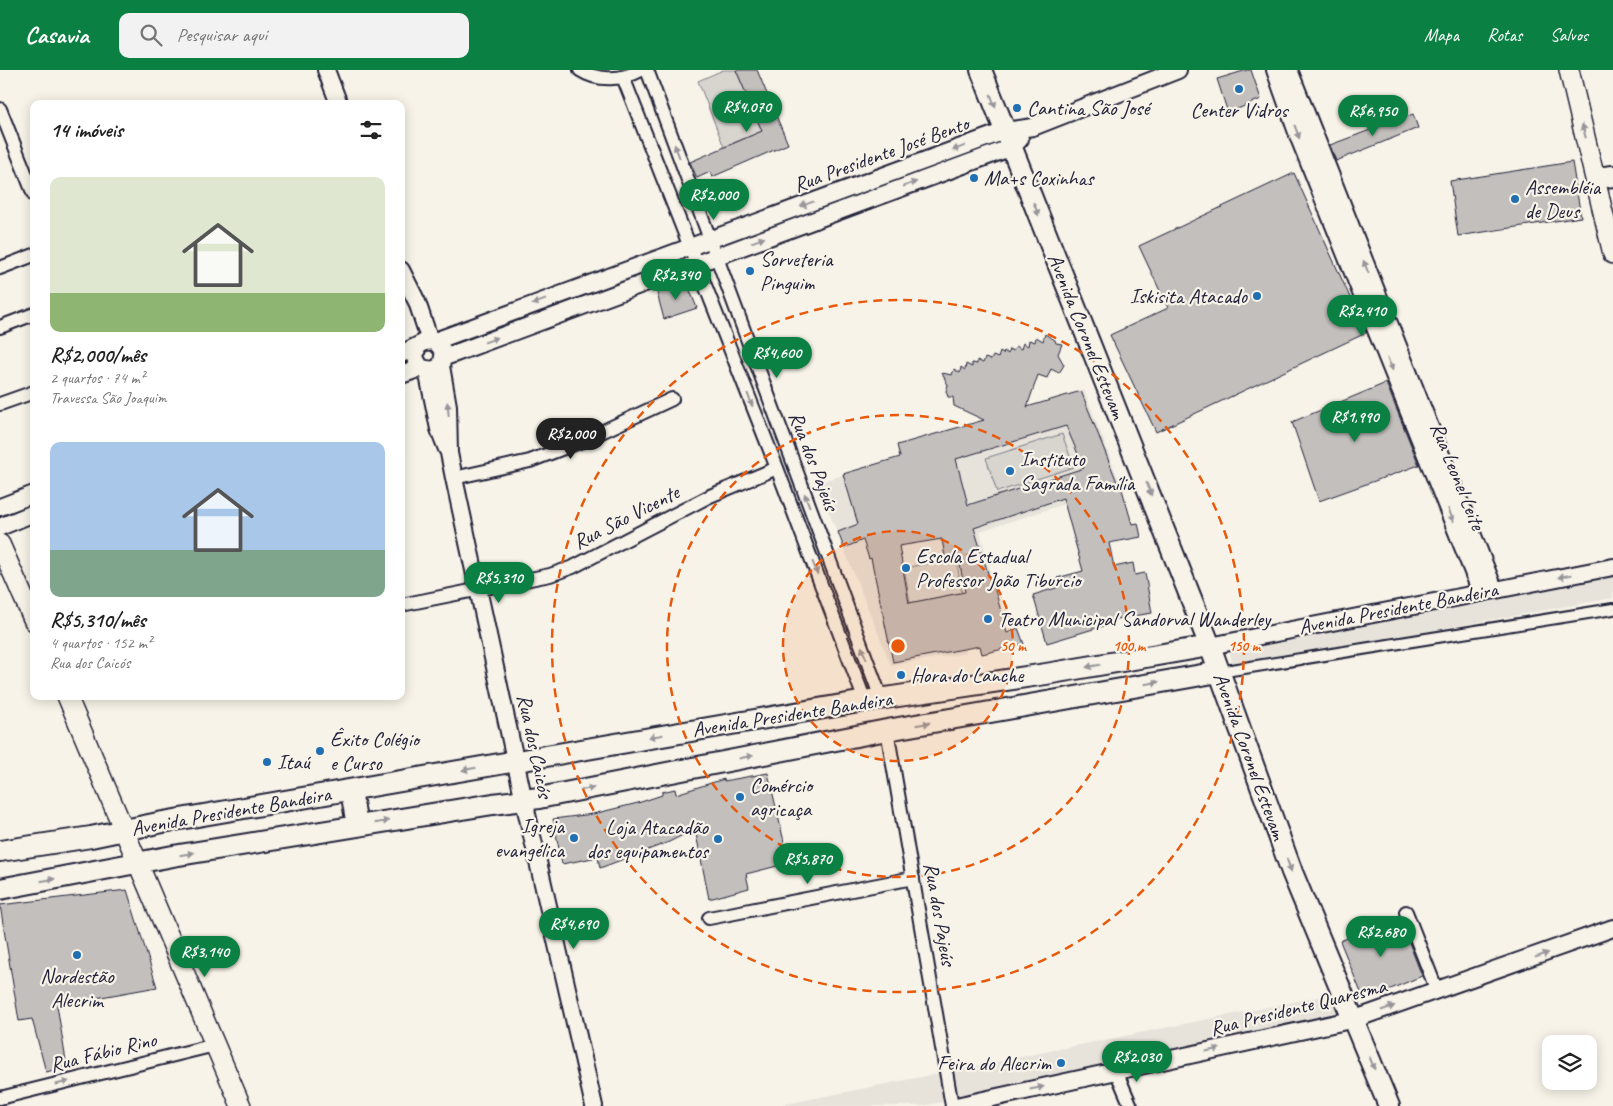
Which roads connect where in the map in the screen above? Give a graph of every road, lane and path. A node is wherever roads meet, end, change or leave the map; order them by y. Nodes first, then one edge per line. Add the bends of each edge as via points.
1 (326, 70) edge
2 (580, 70) edge
3 (640, 70) edge
4 (647, 70) edge
5 (981, 70) edge
6 (1178, 70) edge
7 (1274, 70) edge
8 (1289, 70) edge
9 (1569, 70) edge
10 (624, 77) junction
11 (337, 100) edge
12 (0, 109) edge
13 (1008, 139) junction
14 (1604, 177) edge
15 (866, 182) junction
16 (30, 185) edge
17 (872, 198) junction
18 (1341, 222) junction
19 (710, 239) junction
20 (690, 246) junction
21 (1613, 254) edge
22 (716, 255) junction
23 (30, 256) edge
24 (696, 263) junction
25 (0, 268) edge
26 (405, 277) edge
27 (573, 290) junction
28 (405, 295) edge
29 (580, 306) junction
30 (30, 316) edge
31 (0, 327) edge
32 (426, 343) junction
33 (405, 352) edge
34 (434, 365) junction
35 (405, 374) edge
36 (30, 393) edge
37 (672, 399) dead end
38 (0, 404) edge
39 (777, 468) junction
40 (454, 478) junction
41 (30, 496) edge
42 (0, 507) edge
43 (30, 515) edge
44 (0, 527) edge
45 (0, 544) edge
46 (1613, 567) edge
47 (480, 590) junction
48 (1488, 590) junction
49 (405, 604) edge
50 (1613, 609) edge
51 (30, 612) edge
52 (1210, 646) junction
53 (1219, 672) junction
54 (873, 699) junction
55 (69, 700) edge
56 (887, 730) junction
57 (517, 761) junction
58 (352, 790) junction
59 (524, 800) junction
60 (357, 826) junction
61 (125, 829) junction
62 (0, 851) edge
63 (139, 863) junction
64 (913, 878) junction
65 (0, 889) edge
66 (1406, 912) dead end
67 (708, 918) dead end
68 (1613, 928) edge
69 (1437, 991) junction
70 (1355, 1019) junction
71 (215, 1045) junction
72 (1116, 1070) junction
73 (0, 1098) edge
74 (17, 1100) edge
75 (241, 1106) edge
76 (594, 1106) edge
77 (954, 1106) edge
78 (1131, 1106) edge
79 (1389, 1106) edge

1 - 11 street
2 - 10 street via 603,78
3 - 10 street
19 -> 4 street, Rua dos Pajeús
5 -> 13 main road, Avenida Coronel Estevam
6 - 13 street, Rua Presidente José Bento
7 -> 18 street, Rua Leonel Leite
8 - 18 street, Rua Leonel Leite
14 -> 9 main road
10 - 20 street, Rua dos Pajeús
12 - 16 street
13 -> 15 street, Rua Presidente José Bento
17 -> 13 street, Rua Presidente José Bento
13 -> 52 main road, Avenida Coronel Estevam
14 - 21 main road
15 - 17 street
15 -> 19 street, Rua Presidente José Bento
22 -> 17 street, Rua Presidente José Bento
18 - 48 street, Rua Leonel Leite
19 - 20 street, Rua Presidente José Bento
19 - 22 street, Rua dos Pajeús
20 - 24 street, Rua dos Pajeús
20 - 27 street, Rua Presidente José Bento
22 - 24 street, Rua Presidente José Bento
54 -> 22 street, Rua dos Pajeús
23 - 25 street
24 - 29 street, Rua Presidente José Bento
24 -> 39 street, Rua dos Pajeús
26 - 32 street
27 - 29 street
27 -> 32 street, Rua Presidente José Bento
28 - 32 street
34 -> 29 street, Rua Presidente José Bento
30 - 31 street
32 - 33 street, Rua Presidente José Bento
32 - 34 street via 442,347
32 - 34 street, Rua dos Caicós via 415,358
34 - 35 street, Rua Presidente José Bento
34 - 40 street, Rua dos Caicós via 439,430 449,453
36 - 38 street
37 - 40 street via 530,461
39 - 47 street, Rua São Vicente via 710,496 573,567
39 -> 54 street, Rua dos Pajeús
40 - 47 street, Rua dos Caicós
41 - 42 street
43 - 44 street
45 - 51 main road
46 -> 48 street, Avenida Presidente Bandeira
47 - 49 street, Rua São Vicente
47 - 57 street, Rua dos Caicós
48 - 52 street, Avenida Presidente Bandeira
50 - 53 street, Avenida Presidente Bandeira
52 - 53 main road, Avenida Coronel Estevam
52 -> 54 main road, Avenida Presidente Bandeira
56 -> 53 main road, Avenida Presidente Bandeira
53 -> 70 main road, Avenida Coronel Estevam via 1292,872
54 -> 57 main road, Avenida Presidente Bandeira
55 - 61 main road
59 -> 56 main road, Avenida Presidente Bandeira
56 - 64 street, Rua dos Pajeús
57 -> 58 main road, Avenida Presidente Bandeira
57 - 59 street, Rua dos Caicós
58 - 60 main road
58 - 61 main road, Avenida Presidente Bandeira
60 -> 59 main road, Avenida Presidente Bandeira
59 - 76 street, Rua dos Caicós
63 -> 60 main road, Avenida Presidente Bandeira
61 - 62 main road, Avenida Presidente Bandeira
61 - 63 main road
65 -> 63 main road, Avenida Presidente Bandeira
63 - 71 main road
64 - 67 street
64 - 77 street, Rua dos Pajeús
66 - 69 street
69 -> 68 street, Rua Presidente Quaresma
70 -> 69 street, Rua Presidente Quaresma
72 -> 70 street, Rua Presidente Quaresma
70 -> 79 main road, Avenida Coronel Estevam
74 -> 71 street, Rua Fábio Rino
71 - 75 main road
77 -> 72 street, Rua Presidente Quaresma
72 - 78 street
73 - 74 street, Rua Fábio Rino

